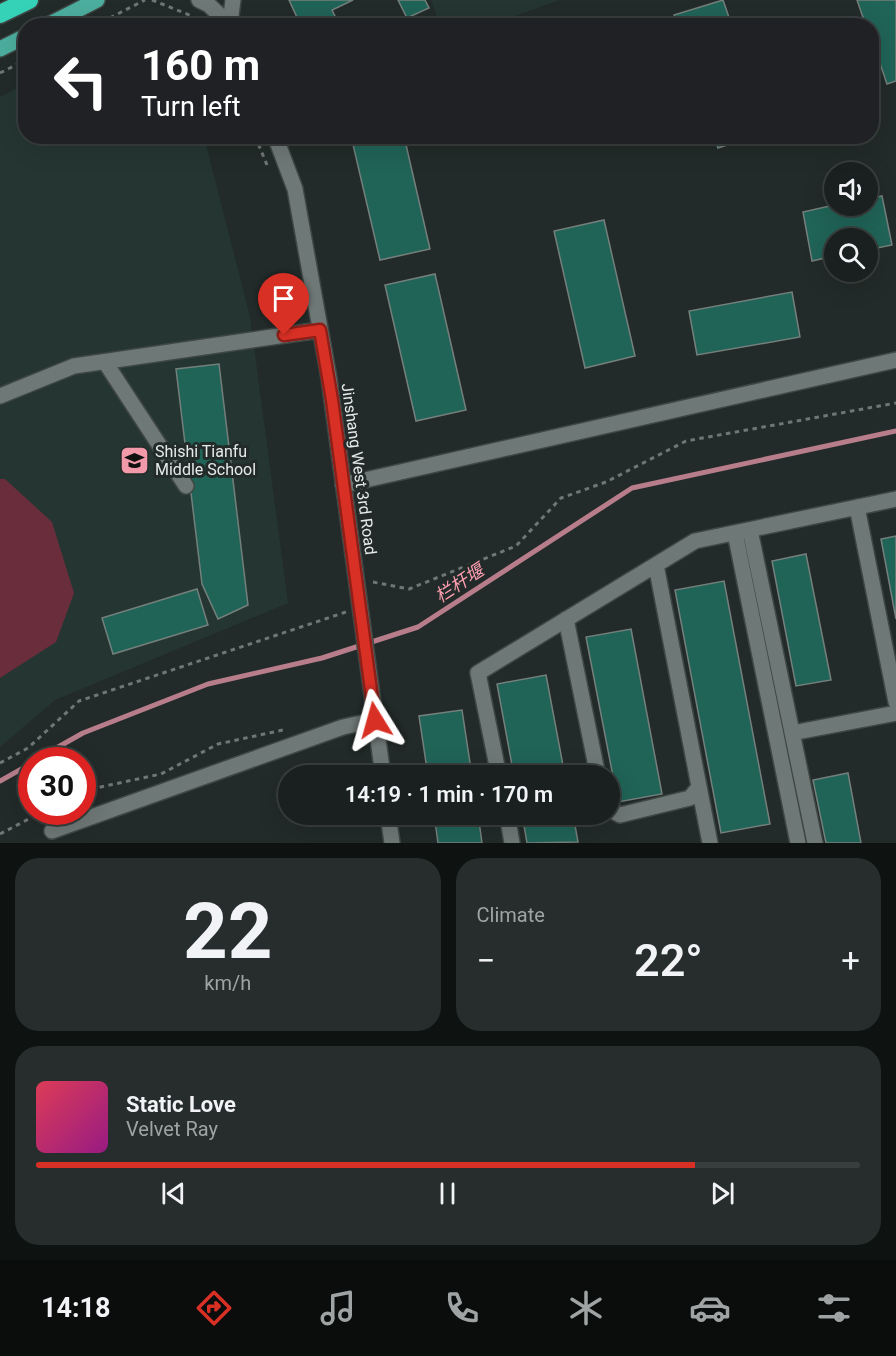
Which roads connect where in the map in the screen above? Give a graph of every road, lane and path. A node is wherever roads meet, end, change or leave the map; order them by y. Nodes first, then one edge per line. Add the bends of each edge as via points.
1 (29, 0) edge
2 (97, 0) edge
3 (145, 0) edge
4 (152, 0) edge
5 (199, 0) edge
6 (233, 0) edge
7 (0, 14) edge
8 (194, 16) dead end
9 (62, 18) edge
10 (110, 18) edge
11 (224, 18) edge
12 (232, 18) edge
13 (18, 40) edge
14 (1, 48) edge
15 (18, 64) edge
16 (0, 73) edge
17 (278, 144) edge
18 (320, 330) junction
19 (896, 360) edge
20 (105, 362) junction
21 (0, 396) edge
22 (896, 403) edge
23 (343, 485) junction
24 (186, 486) dead end
25 (896, 499) edge
26 (857, 507) junction
27 (742, 531) junction
28 (656, 565) junction
29 (356, 579) junction
30 (360, 608) junction
31 (566, 619) junction
32 (896, 702) edge
33 (896, 713) edge
34 (375, 720) junction
35 (284, 730) dead end
36 (792, 733) junction
37 (0, 764) edge
38 (381, 765) edge
39 (497, 765) edge
40 (596, 765) edge
41 (96, 788) edge
42 (699, 788) junction
43 (620, 815) edge
44 (18, 825) edge
45 (390, 825) edge
46 (509, 825) edge
47 (52, 831) dead end
48 (0, 834) edge
49 (392, 843) edge
50 (512, 843) edge
51 (710, 843) edge
52 (798, 843) edge
53 (815, 843) edge

1 - 7 highway
2 - 9 main road
3 - 10 path
4 - 8 path
5 - 11 street
6 - 12 street
13 - 14 main road
15 - 16 path
17 - 18 street, Jinshang West 3rd Road via 295,189
18 - 20 street
18 - 23 street, Jinshang West 3rd Road
19 - 23 street
20 - 21 street via 74,366
20 - 24 street
22 - 29 path via 686,441 606,482 561,498 516,546 409,589
23 - 29 street, Jinshang West 3rd Road
25 - 26 street
26 - 27 street
26 - 32 street
27 - 28 street via 695,541
27 - 36 street
27 - 52 street
28 - 31 street
28 - 42 street
29 - 30 street, Jinshang West 3rd Road
30 - 34 street, Jinshang West 3rd Road
30 - 37 path via 79,701 28,748
31 - 39 street via 478,673
31 - 40 street
33 - 36 street
34 - 38 street, Jinshang West 3rd Road
34 - 47 street via 343,727
35 - 41 path via 218,744 161,774
36 - 53 street
42 - 43 street via 690,798
42 - 51 street
44 - 48 path
45 - 49 street
46 - 50 street

